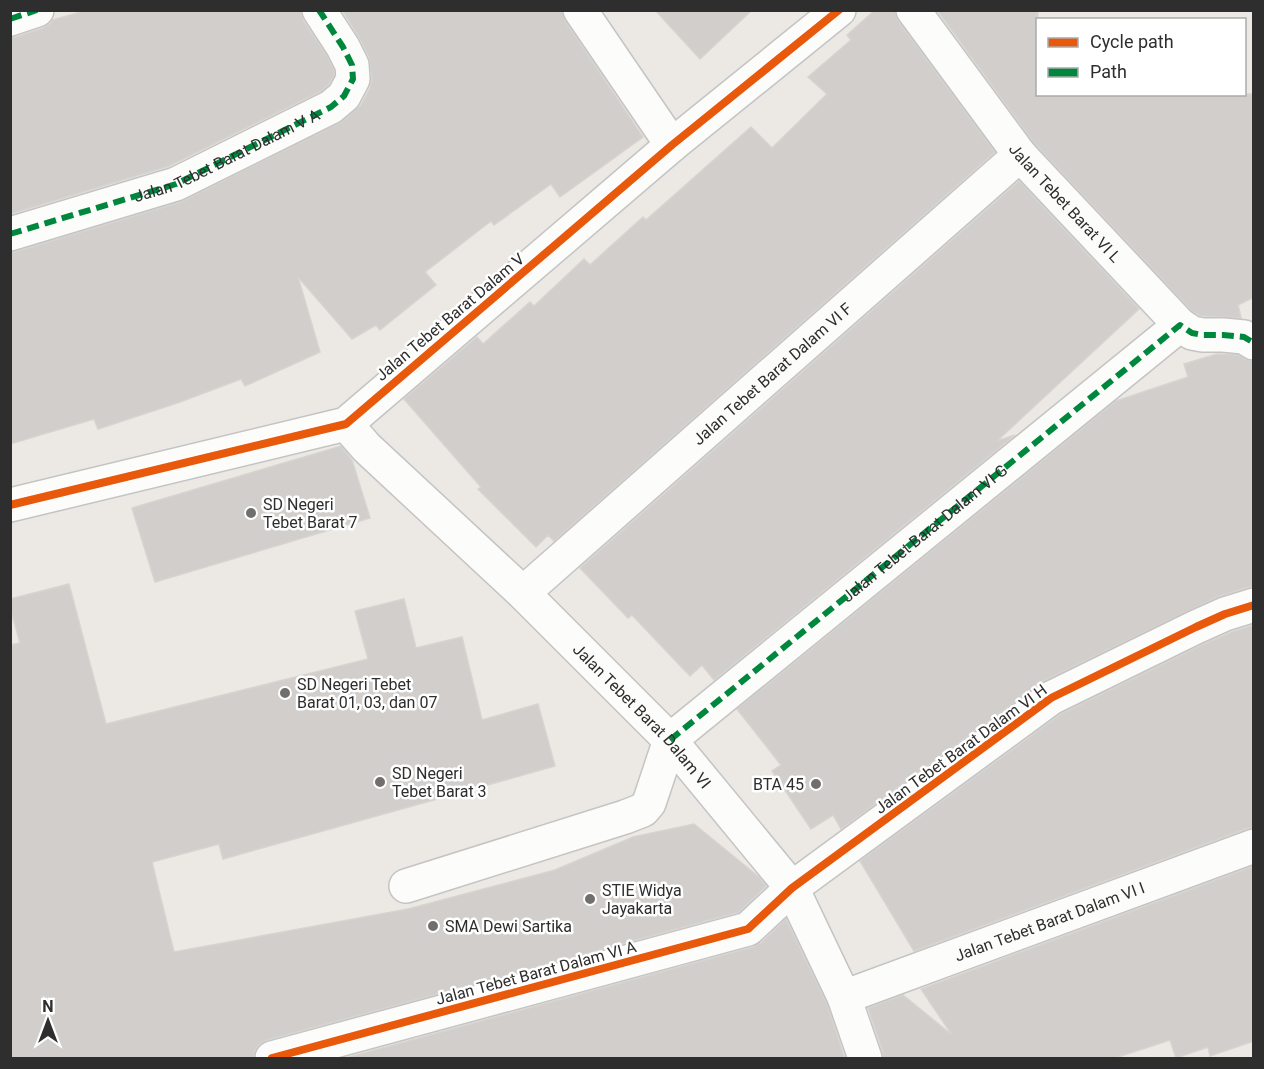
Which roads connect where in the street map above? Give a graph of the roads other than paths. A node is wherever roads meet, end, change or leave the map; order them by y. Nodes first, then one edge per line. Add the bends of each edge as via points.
1 (37, 10) edge
2 (319, 10) edge
3 (580, 10) edge
4 (839, 10) edge
5 (913, 10) edge
6 (10, 20) edge
7 (672, 145) junction
8 (1020, 155) junction
9 (10, 234) edge
10 (1180, 325) junction
11 (1254, 342) edge
12 (346, 424) junction
13 (10, 505) edge
14 (523, 593) junction
15 (1254, 604) edge
16 (670, 740) junction
17 (1254, 846) edge
18 (406, 886) dead end
19 (792, 888) junction
20 (844, 997) junction
21 (272, 1059) edge
22 (865, 1059) edge

1 - 6 street
2 - 9 street, Jalan Tebet Barat Dalam V A via 352,65 353,79 344,96 331,107 176,184
3 - 7 street
4 - 7 street, Jalan Tebet Barat Dalam V
5 - 8 street, Jalan Tebet Barat VI L
7 - 12 street, Jalan Tebet Barat Dalam V
8 - 10 street, Jalan Tebet Barat VI L
8 - 14 street, Jalan Tebet Barat Dalam VI F
10 - 11 street, Jalan Tebet Barat VI L via 1192,333 1234,336
10 - 16 street, Jalan Tebet Barat Dalam VI G
12 - 13 street, Jalan Tebet Barat Dalam V
12 - 14 street, Jalan Tebet Barat Dalam VI
14 - 16 street, Jalan Tebet Barat Dalam VI
15 - 19 street, Jalan Tebet Barat Dalam VI H via 1196,627 1052,698
16 - 18 street via 649,803 643,810
16 - 19 street, Jalan Tebet Barat Dalam VI
17 - 20 street, Jalan Tebet Barat Dalam VI I
19 - 20 street, Jalan Tebet Barat Dalam VI
19 - 21 street, Jalan Tebet Barat Dalam VI A via 748,929
20 - 22 street, Jalan Tebet Barat Dalam VI

